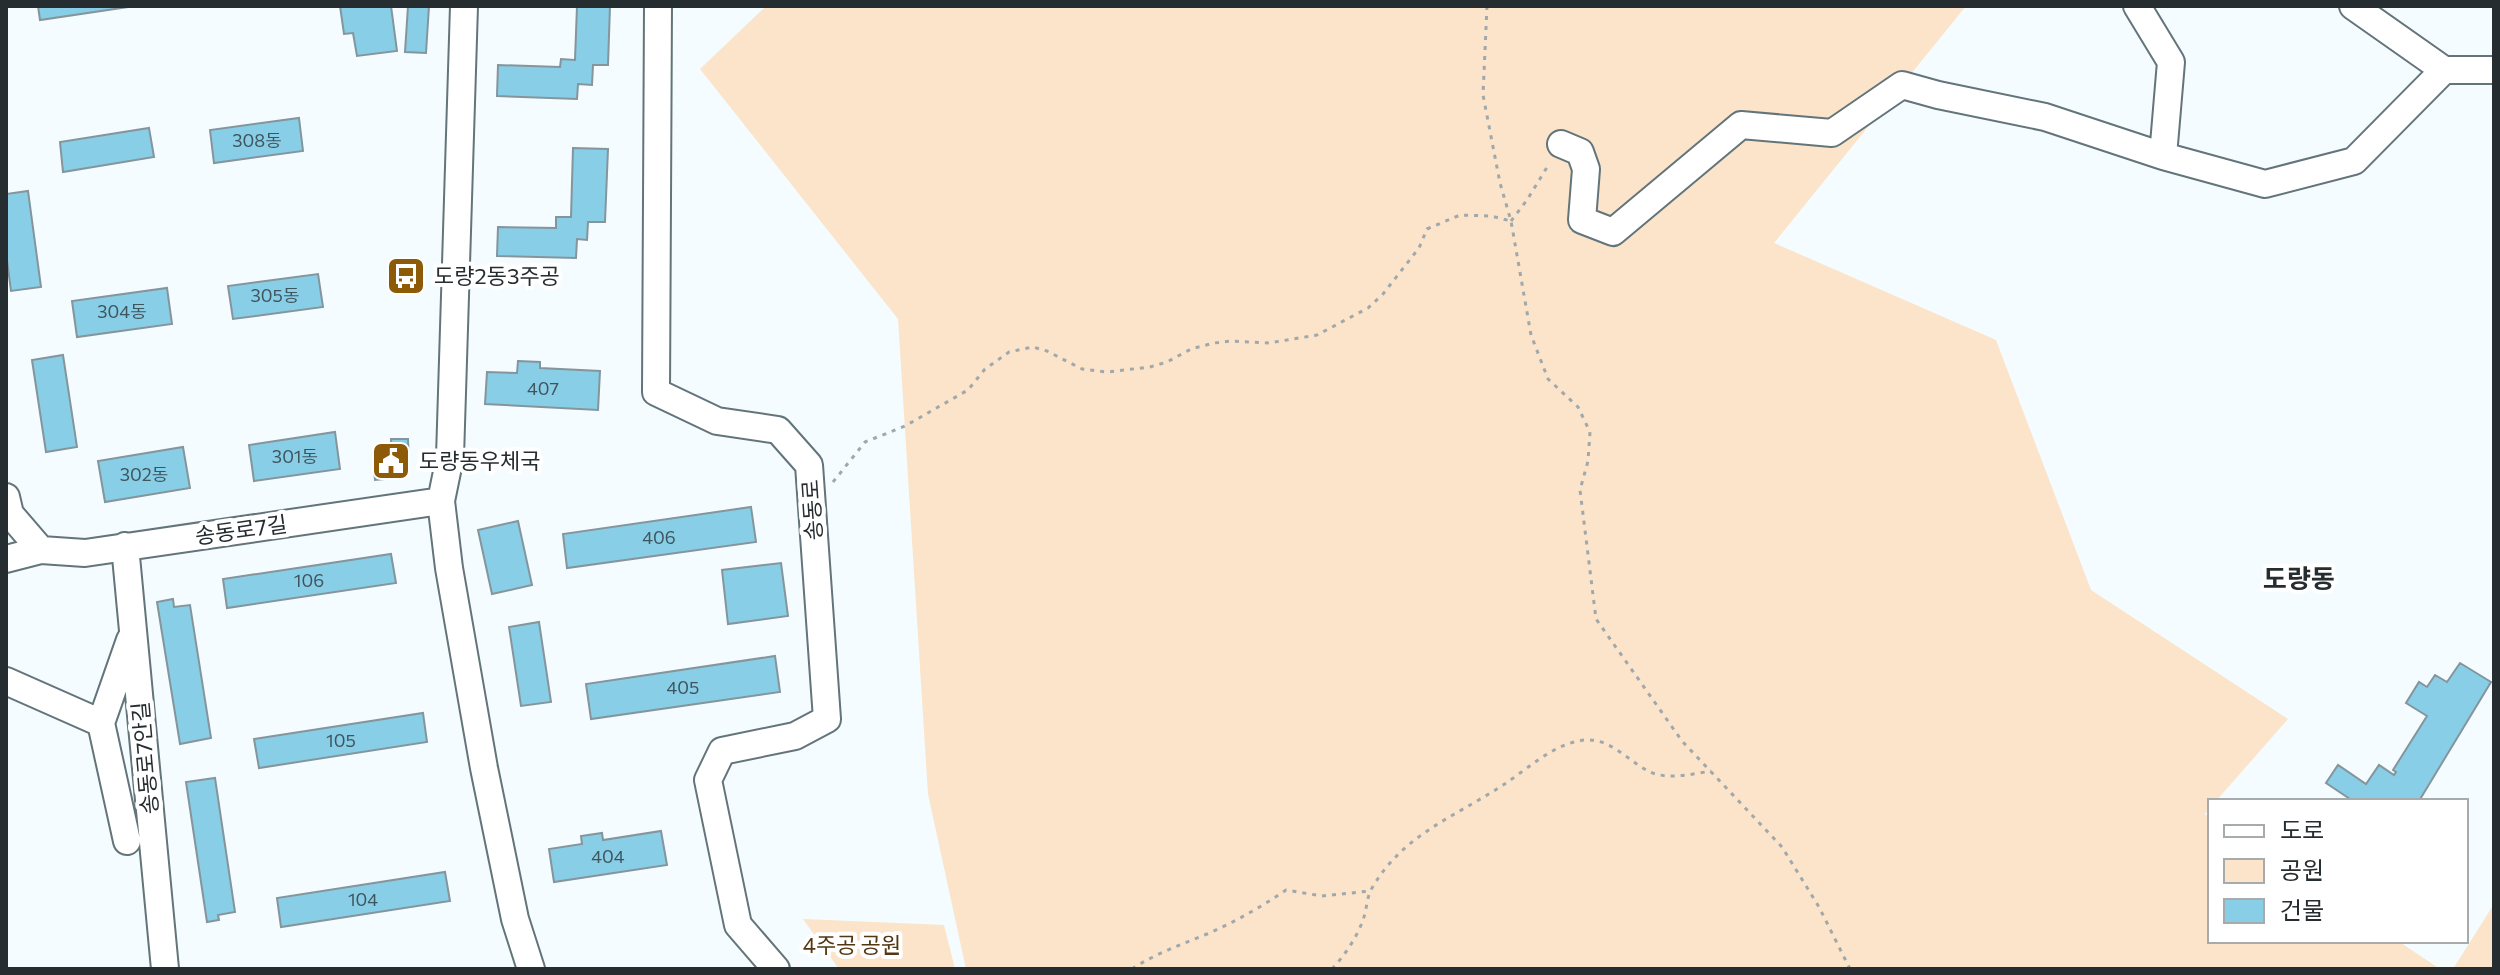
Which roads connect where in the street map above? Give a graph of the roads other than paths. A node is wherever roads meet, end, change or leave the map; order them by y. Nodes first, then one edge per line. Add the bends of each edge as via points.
1 (464, 6) edge
2 (658, 6) edge
3 (2137, 6) edge
4 (2353, 6) edge
5 (2444, 70) junction
6 (2494, 70) edge
7 (1561, 144) road end
8 (2163, 156) junction
9 (6, 497) edge
10 (441, 501) junction
11 (125, 546) junction
12 (41, 550) junction
13 (6, 559) edge
14 (133, 630) junction
15 (6, 681) edge
16 (101, 723) junction
17 (127, 841) dead end
18 (165, 969) edge
19 (531, 969) edge
20 (776, 969) edge

1 - 10 street via 450,457
2 - 20 street, 송동로 via 656,392 717,421 778,430 809,465 827,719 795,736 722,751 708,780 738,925
3 - 8 street via 2171,62
4 - 5 street
5 - 6 street
5 - 8 street via 2354,161 2265,184
7 - 8 street via 1580,152 1586,169 1582,220 1613,232 1741,125 1832,133 1902,85 2045,117
9 - 12 street via 10,514
10 - 11 street, 송동로7길
10 - 19 street via 484,768 515,919
11 - 12 street, 송동로7길 via 85,553
11 - 14 street, 송동로7안길
12 - 13 street, 송동로7길
14 - 16 street
14 - 18 street, 송동로7안길
15 - 16 street
16 - 17 street

